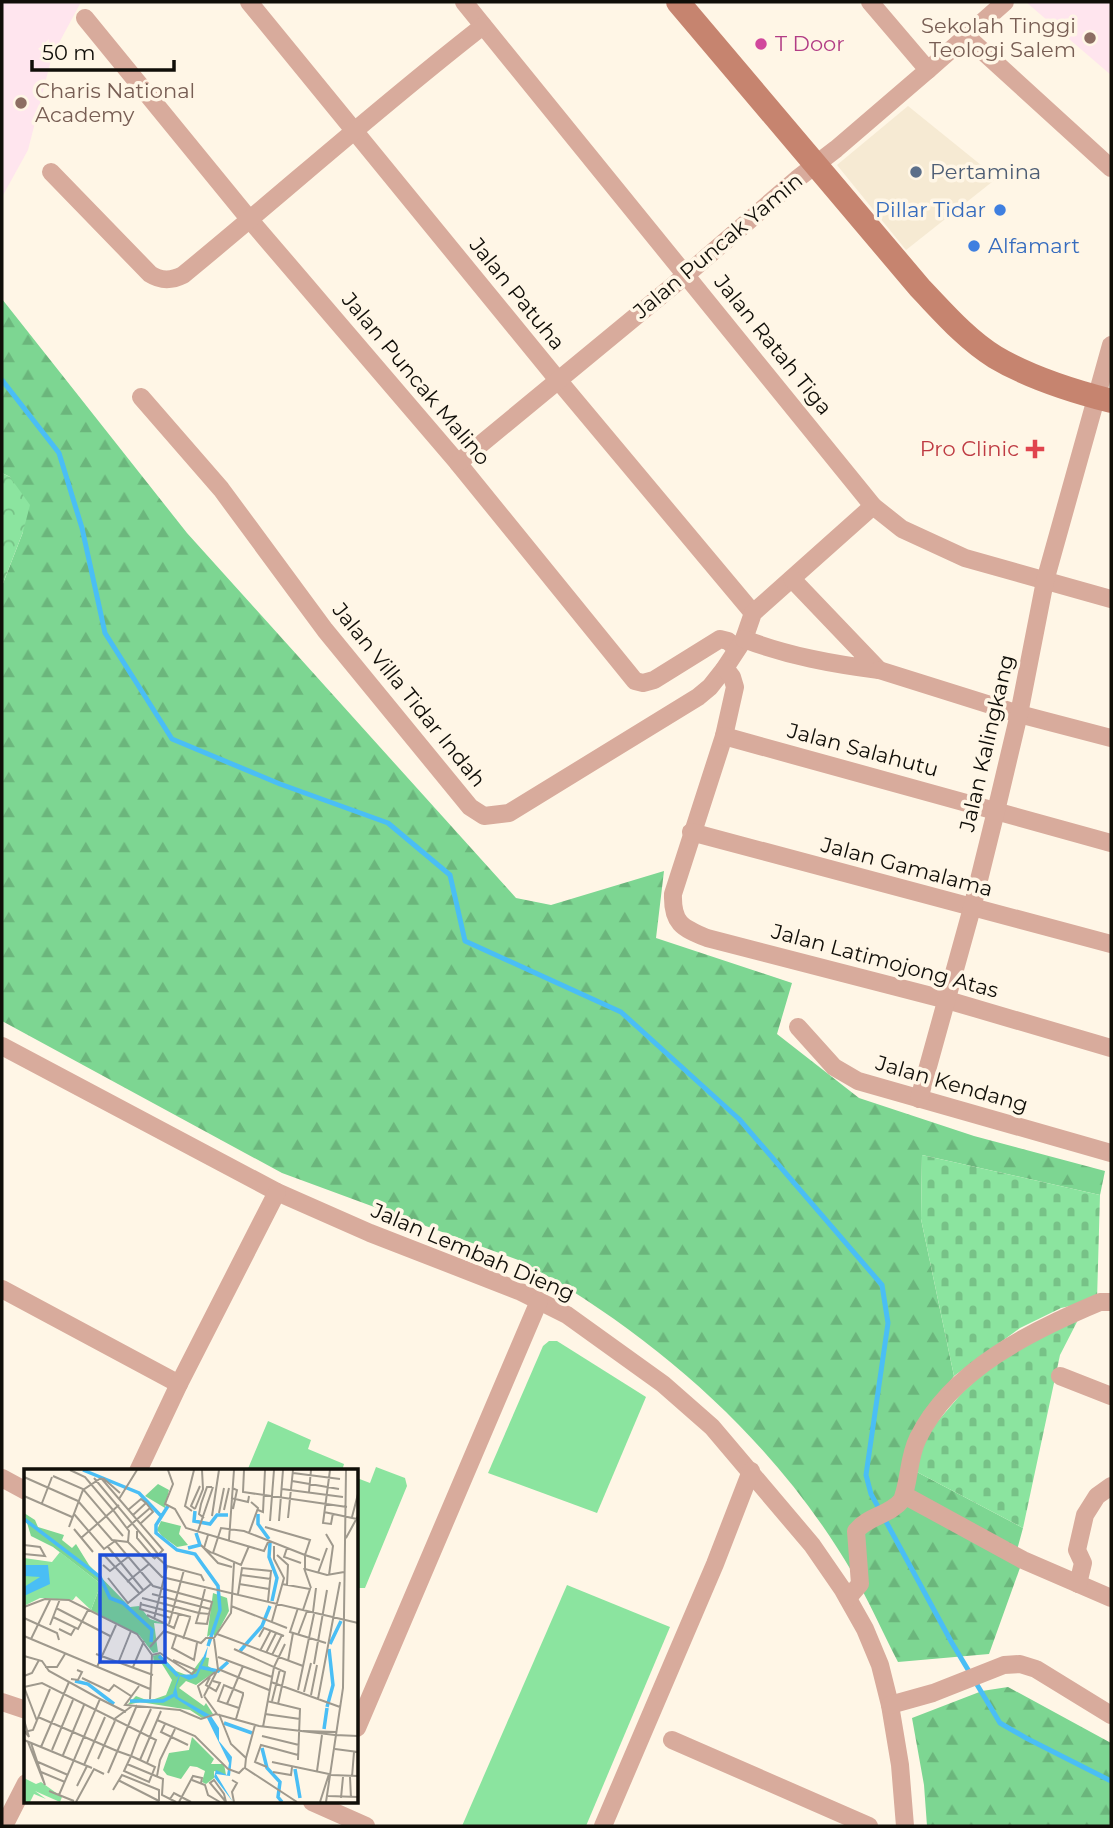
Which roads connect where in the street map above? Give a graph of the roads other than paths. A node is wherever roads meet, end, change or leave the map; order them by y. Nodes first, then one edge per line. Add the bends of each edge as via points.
1 (248, 2) edge
2 (464, 2) edge
3 (678, 2) edge
4 (870, 2) edge
5 (1005, 2) edge
6 (85, 18) dead end
7 (483, 26) junction
8 (965, 35) junction
9 (928, 70) junction
10 (354, 129) junction
11 (815, 164) junction
12 (1111, 168) edge
13 (51, 172) dead end
14 (250, 220) junction
15 (686, 275) junction
16 (1111, 345) edge
17 (558, 380) junction
18 (141, 397) dead end
19 (1105, 399) edge
20 (458, 463) junction
21 (873, 506) junction
22 (792, 579) junction
23 (1045, 581) junction
24 (1111, 599) edge
25 (753, 612) junction
26 (741, 644) junction
27 (725, 668) junction
28 (879, 670) junction
29 (1018, 713) junction
30 (724, 736) junction
31 (1111, 738) edge
32 (996, 811) junction
33 (691, 832) junction
34 (1111, 843) edge
35 (972, 908) junction
36 (1111, 944) edge
37 (947, 1000) junction
38 (798, 1027) dead end
39 (2, 1046) edge
40 (1111, 1048) edge
41 (919, 1099) junction
42 (1111, 1153) edge
43 (276, 1192) junction
44 (2, 1289) edge
45 (539, 1301) junction
46 (1111, 1302) edge
47 (1060, 1376) dead end
48 (179, 1384) junction
49 (1111, 1396) edge
50 (139, 1469) edge
51 (751, 1471) junction
52 (2, 1478) edge
53 (1111, 1486) edge
54 (24, 1491) edge
55 (900, 1501) junction
56 (1078, 1584) junction
57 (848, 1598) junction
58 (1111, 1598) edge
59 (2, 1702) edge
60 (890, 1705) junction
61 (24, 1709) edge
62 (1111, 1715) edge
63 (359, 1723) edge
64 (672, 1740) dead end
65 (24, 1787) edge
66 (321, 1804) edge
67 (4, 1826) edge
68 (366, 1826) edge
69 (603, 1826) edge
70 (869, 1826) edge
71 (905, 1826) edge

1 - 10 street, Jalan Patuha
2 - 7 street, Jalan Ratah Tiga
3 - 11 main road, Jalan Puncak Yamin
4 - 9 street
5 - 8 street
6 - 14 street, Jalan Puncak Malino
7 - 10 street
7 - 15 street, Jalan Ratah Tiga
8 - 9 street
8 - 12 street
9 - 11 street
10 - 14 street
10 - 17 street, Jalan Patuha
11 - 15 street, Jalan Puncak Yamin
11 - 19 main road via 959,330 995,357 1049,382
13 - 14 street via 156,278 183,275
14 - 20 street, Jalan Puncak Malino
15 - 17 street, Jalan Puncak Yamin
15 - 21 street, Jalan Ratah Tiga
16 - 19 street, Jalan Kalingkang
17 - 20 street, Jalan Puncak Yamin
17 - 25 street, Jalan Patuha
18 - 27 street, Jalan Villa Tidar Indah via 221,489 325,630 470,807 484,816 509,813 698,697
19 - 23 street, Jalan Kalingkang
20 - 26 street, Jalan Puncak Malino via 635,681 654,680 720,639
21 - 22 street
21 - 23 street, Jalan Ratah Tiga via 902,529 954,553
22 - 25 street
22 - 28 street
23 - 24 street, Jalan Ratah Tiga
23 - 29 street, Jalan Kalingkang
25 - 26 street, Jalan Villa Tidar Indah
26 - 27 street, Jalan Villa Tidar Indah
26 - 28 street
27 - 30 street via 734,687
28 - 29 street
29 - 31 street
29 - 32 street, Jalan Kalingkang
30 - 32 street, Jalan Salahutu
30 - 33 street
32 - 34 street, Jalan Salahutu
32 - 35 street, Jalan Kalingkang
33 - 35 street, Jalan Gamalama
33 - 37 street, Jalan Latimojong Atas via 673,894 678,923 688,931
35 - 36 street, Jalan Gamalama
35 - 37 street, Jalan Kalingkang
37 - 40 street, Jalan Latimojong Atas
37 - 41 street, Jalan Kalingkang
38 - 41 street, Jalan Kendang via 834,1067 858,1081
39 - 43 street, Jalan Lembah Dieng
41 - 42 street, Jalan Kendang
43 - 45 street, Jalan Lembah Dieng
43 - 48 street
44 - 48 street
45 - 51 street, Jalan Lembah Dieng via 576,1321 663,1384 712,1427
45 - 63 street
46 - 55 street via 1074,1313 991,1357 938,1409 918,1437
47 - 49 street
48 - 50 street
51 - 57 street, Jalan Lembah Dieng via 812,1545
51 - 69 street
52 - 54 street
53 - 56 street via 1084,1515 1077,1549 1083,1563
55 - 56 street
55 - 57 street via 856,1531 860,1584
56 - 58 street
57 - 60 street, Jalan Lembah Dieng via 880,1665
59 - 61 street
60 - 62 street via 990,1669 1027,1665
60 - 71 street, Jalan Lembah Dieng
64 - 70 street
65 - 67 street
66 - 68 street

